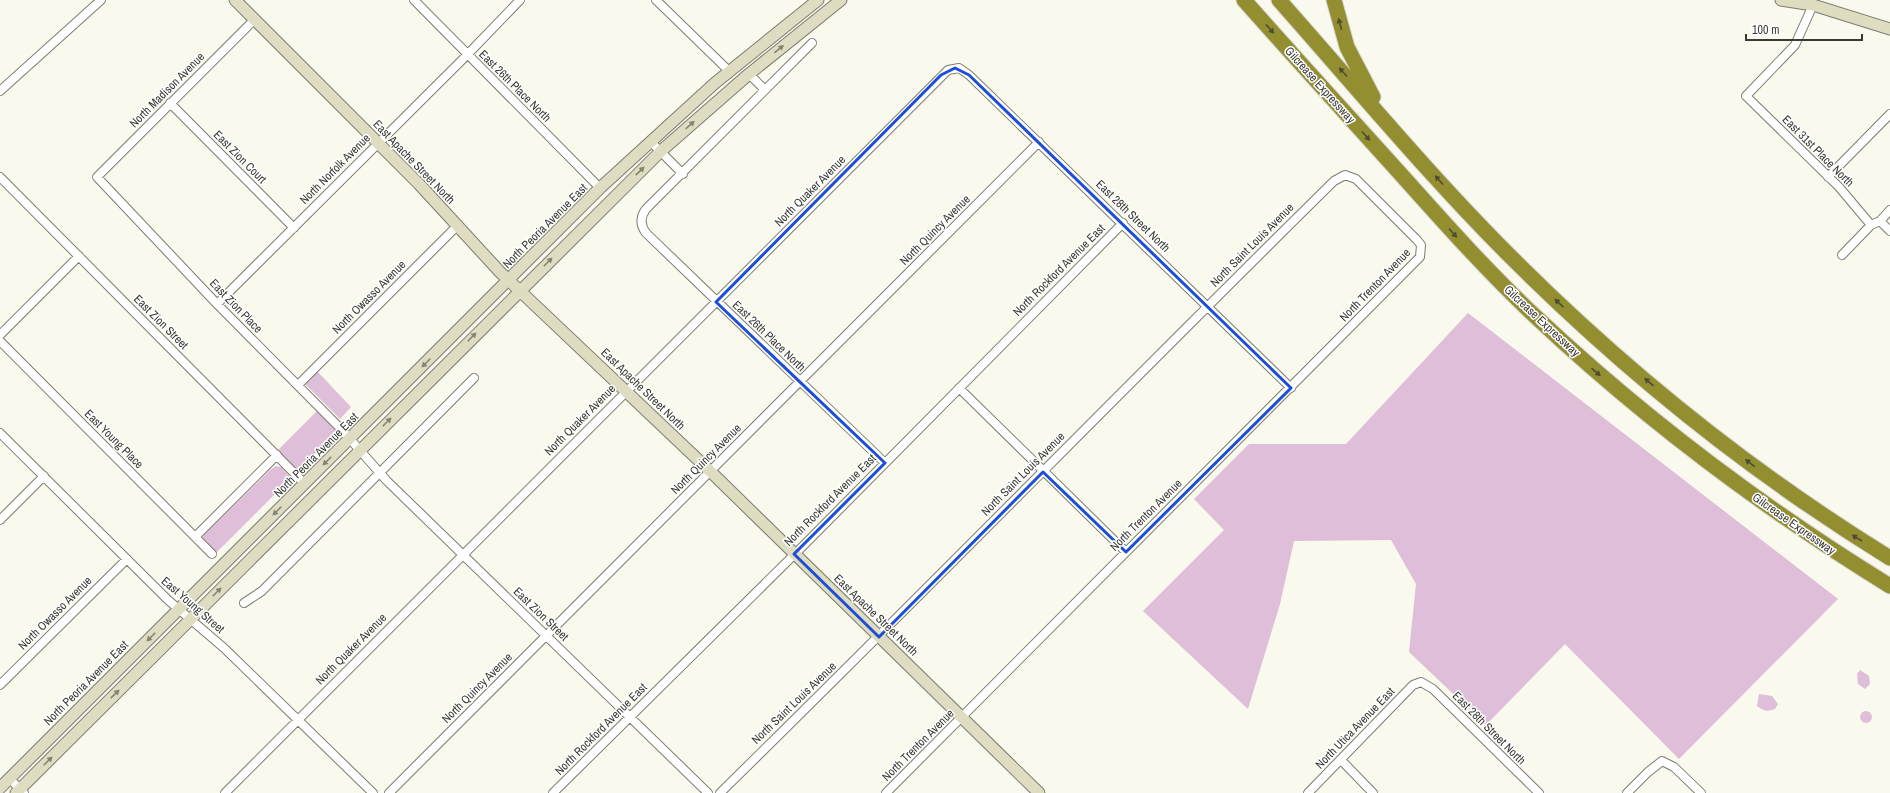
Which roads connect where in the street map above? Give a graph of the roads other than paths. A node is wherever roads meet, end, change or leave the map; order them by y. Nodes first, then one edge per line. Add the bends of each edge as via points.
1 (101, 0) edge
2 (235, 0) edge
3 (414, 0) edge
4 (520, 0) edge
5 (656, 0) edge
6 (818, 0) edge
7 (841, 0) edge
8 (1244, 0) edge
9 (1279, 0) edge
10 (1334, 0) edge
11 (1781, 0) edge
12 (1802, 0) edge
13 (1813, 5) junction
14 (254, 20) junction
15 (1890, 29) edge
16 (812, 43) dead end
17 (467, 55) junction
18 (955, 68) joint
19 (729, 71) junction
20 (749, 74) junction
21 (765, 90) junction
22 (0, 91) edge
23 (170, 103) junction
24 (1890, 114) edge
25 (1387, 122) junction
26 (650, 141) junction
27 (1039, 142) junction
28 (378, 143) junction
29 (661, 151) junction
30 (683, 174) junction
31 (1345, 175) joint
32 (97, 177) joint
33 (1828, 177) junction
34 (0, 178) edge
35 (600, 188) junction
36 (1890, 210) edge
37 (1880, 222) junction
38 (1123, 223) junction
39 (458, 225) junction
40 (1871, 225) junction
41 (294, 228) junction
42 (1890, 231) edge
43 (1842, 255) dead end
44 (80, 256) junction
45 (509, 280) junction
46 (520, 289) junction
47 (716, 302) junction
48 (217, 304) junction
49 (1208, 305) junction
50 (0, 335) edge
51 (0, 341) edge
52 (474, 378) dead end
53 (800, 383) junction
54 (298, 385) junction
55 (959, 388) junction
56 (1291, 388) junction
57 (626, 392) junction
58 (0, 433) edge
59 (349, 439) junction
60 (360, 450) junction
61 (277, 455) junction
62 (885, 463) junction
63 (711, 472) junction
64 (1043, 472) junction
65 (379, 473) junction
66 (44, 476) junction
67 (305, 484) junction
68 (0, 520) edge
69 (195, 537) junction
70 (1126, 552) junction
71 (212, 554) dead end
72 (794, 554) junction
73 (463, 555) junction
74 (1890, 558) edge
75 (127, 559) junction
76 (1890, 586) edge
77 (244, 603) dead end
78 (179, 610) junction
79 (190, 619) junction
80 (546, 636) junction
81 (879, 637) junction
82 (1421, 682) joint
83 (0, 685) edge
84 (629, 717) junction
85 (962, 718) junction
86 (298, 719) junction
87 (1341, 760) junction
88 (10, 778) junction
89 (0, 788) edge
90 (20, 792) edge
91 (225, 793) edge
92 (373, 793) edge
93 (390, 793) edge
94 (554, 793) edge
95 (708, 793) edge
96 (720, 793) edge
97 (886, 793) edge
98 (1039, 793) edge
99 (1308, 793) edge
100 (1373, 793) edge
101 (1539, 793) edge
102 (1627, 793) edge
103 (1701, 793) edge

1 - 22 street
2 - 14 main road, East Apache Street North
3 - 17 street, East 26th Place North
4 - 17 street, North Norfolk Avenue
5 - 19 street
6 - 19 main road, North Peoria Avenue East
20 -> 7 main road
8 -> 76 highway, Gilcrease Expressway via 1476,257 1598,374 1717,470 1798,528
25 -> 9 highway, Gilcrease Expressway
25 -> 10 highway via 1347,47
11 - 13 main road
12 - 13 main road
13 - 15 main road
13 - 33 street, East 31st Place North via 1800,38 1746,96
14 - 23 street, North Madison Avenue
14 - 28 main road, East Apache Street North
16 - 21 street
17 - 28 street, North Norfolk Avenue
17 - 35 street, East 26th Place North
18 - 27 street, East 28th Street North via 969,75
18 - 47 street, North Quaker Avenue via 941,75
19 - 26 main road, North Peoria Avenue East
20 - 21 street
29 -> 20 main road
21 - 30 street
23 - 32 street, North Madison Avenue
23 - 41 street, East Zion Court
24 - 33 street
74 -> 25 highway, Gilcrease Expressway via 1769,478 1683,411 1610,349 1517,263
26 - 29 street
26 - 35 main road, North Peoria Avenue East
27 - 38 street, East 28th Street North
27 - 53 street, North Quincy Avenue
28 - 39 main road, East Apache Street North
28 - 41 street, North Norfolk Avenue
29 - 30 street
46 -> 29 main road
30 - 47 street, East 26th Place North via 644,212 641,222 646,233
31 - 49 street, North Saint Louis Avenue via 1334,181
31 - 56 street, North Trenton Avenue via 1356,180 1417,240 1422,253 1417,262
32 - 48 street, East Zion Place
33 - 40 street, East 31st Place North via 1839,186
34 - 44 street, East Zion Street
35 - 45 main road, North Peoria Avenue East
36 - 37 street
37 - 40 street
37 - 42 street
38 - 49 street, East 28th Street North
38 - 55 street, North Rockford Avenue East
39 - 45 main road, East Apache Street North
39 - 54 street, North Owasso Avenue
40 - 43 street
41 - 48 street, North Norfolk Avenue
44 - 50 street
44 - 61 street, East Zion Street
45 - 46 main road, East Apache Street North
45 -> 59 main road, North Peoria Avenue East
46 - 57 main road, East Apache Street North
60 -> 46 main road
47 - 53 street, East 26th Place North
47 - 57 street, North Quaker Avenue
48 - 54 street, East Zion Place
49 - 56 street, East 28th Street North
49 - 64 street, North Saint Louis Avenue
51 - 69 street, East Young Place
52 - 65 street
53 - 62 street, East 26th Place North
53 - 63 street, North Quincy Avenue
54 - 59 street, East Zion Place
55 - 62 street, North Rockford Avenue East
55 - 64 street
56 - 70 street, North Trenton Avenue
57 - 63 main road, East Apache Street North
57 - 73 street, North Quaker Avenue
58 - 66 street, East Young Street
59 - 60 street, East Zion Place
59 -> 67 main road, North Peoria Avenue East
60 - 65 street, East Zion Street
79 -> 60 main road
61 - 67 street, East Zion Street
61 - 69 street
62 - 72 street, North Rockford Avenue East
63 - 72 main road, East Apache Street North
63 - 80 street, North Quincy Avenue
64 - 70 street
64 - 81 street, North Saint Louis Avenue
65 - 73 street, East Zion Street
65 - 77 street via 262,591
66 - 68 street
66 - 75 street, East Young Street
67 -> 78 main road, North Peoria Avenue East
69 - 71 street, East Young Place
70 - 85 street, North Trenton Avenue
72 - 81 main road, East Apache Street North
72 - 84 street, North Rockford Avenue East
73 - 80 street, East Zion Street
73 - 86 street, North Quaker Avenue
75 - 78 street, East Young Street
75 - 83 street, North Owasso Avenue
78 - 79 street, East Young Street
78 -> 88 main road, North Peoria Avenue East
79 - 86 street, East Young Street
90 -> 79 main road
80 - 84 street, East Zion Street
80 - 93 street, North Quincy Avenue
81 - 85 main road, East Apache Street North
81 - 96 street, North Saint Louis Avenue
82 - 87 street, North Utica Avenue East via 1413,685
82 - 101 street, East 28th Street North via 1433,689
84 - 94 street, North Rockford Avenue East
84 - 95 street, East Zion Street
85 - 97 street, North Trenton Avenue
85 - 98 main road, East Apache Street North
86 - 91 street, North Quaker Avenue
86 - 92 street, East Young Street
87 - 99 street, North Utica Avenue East
87 - 100 street
88 - 89 main road, North Peoria Avenue East
88 - 90 street
102 - 103 street via 1662,761 1674,767

